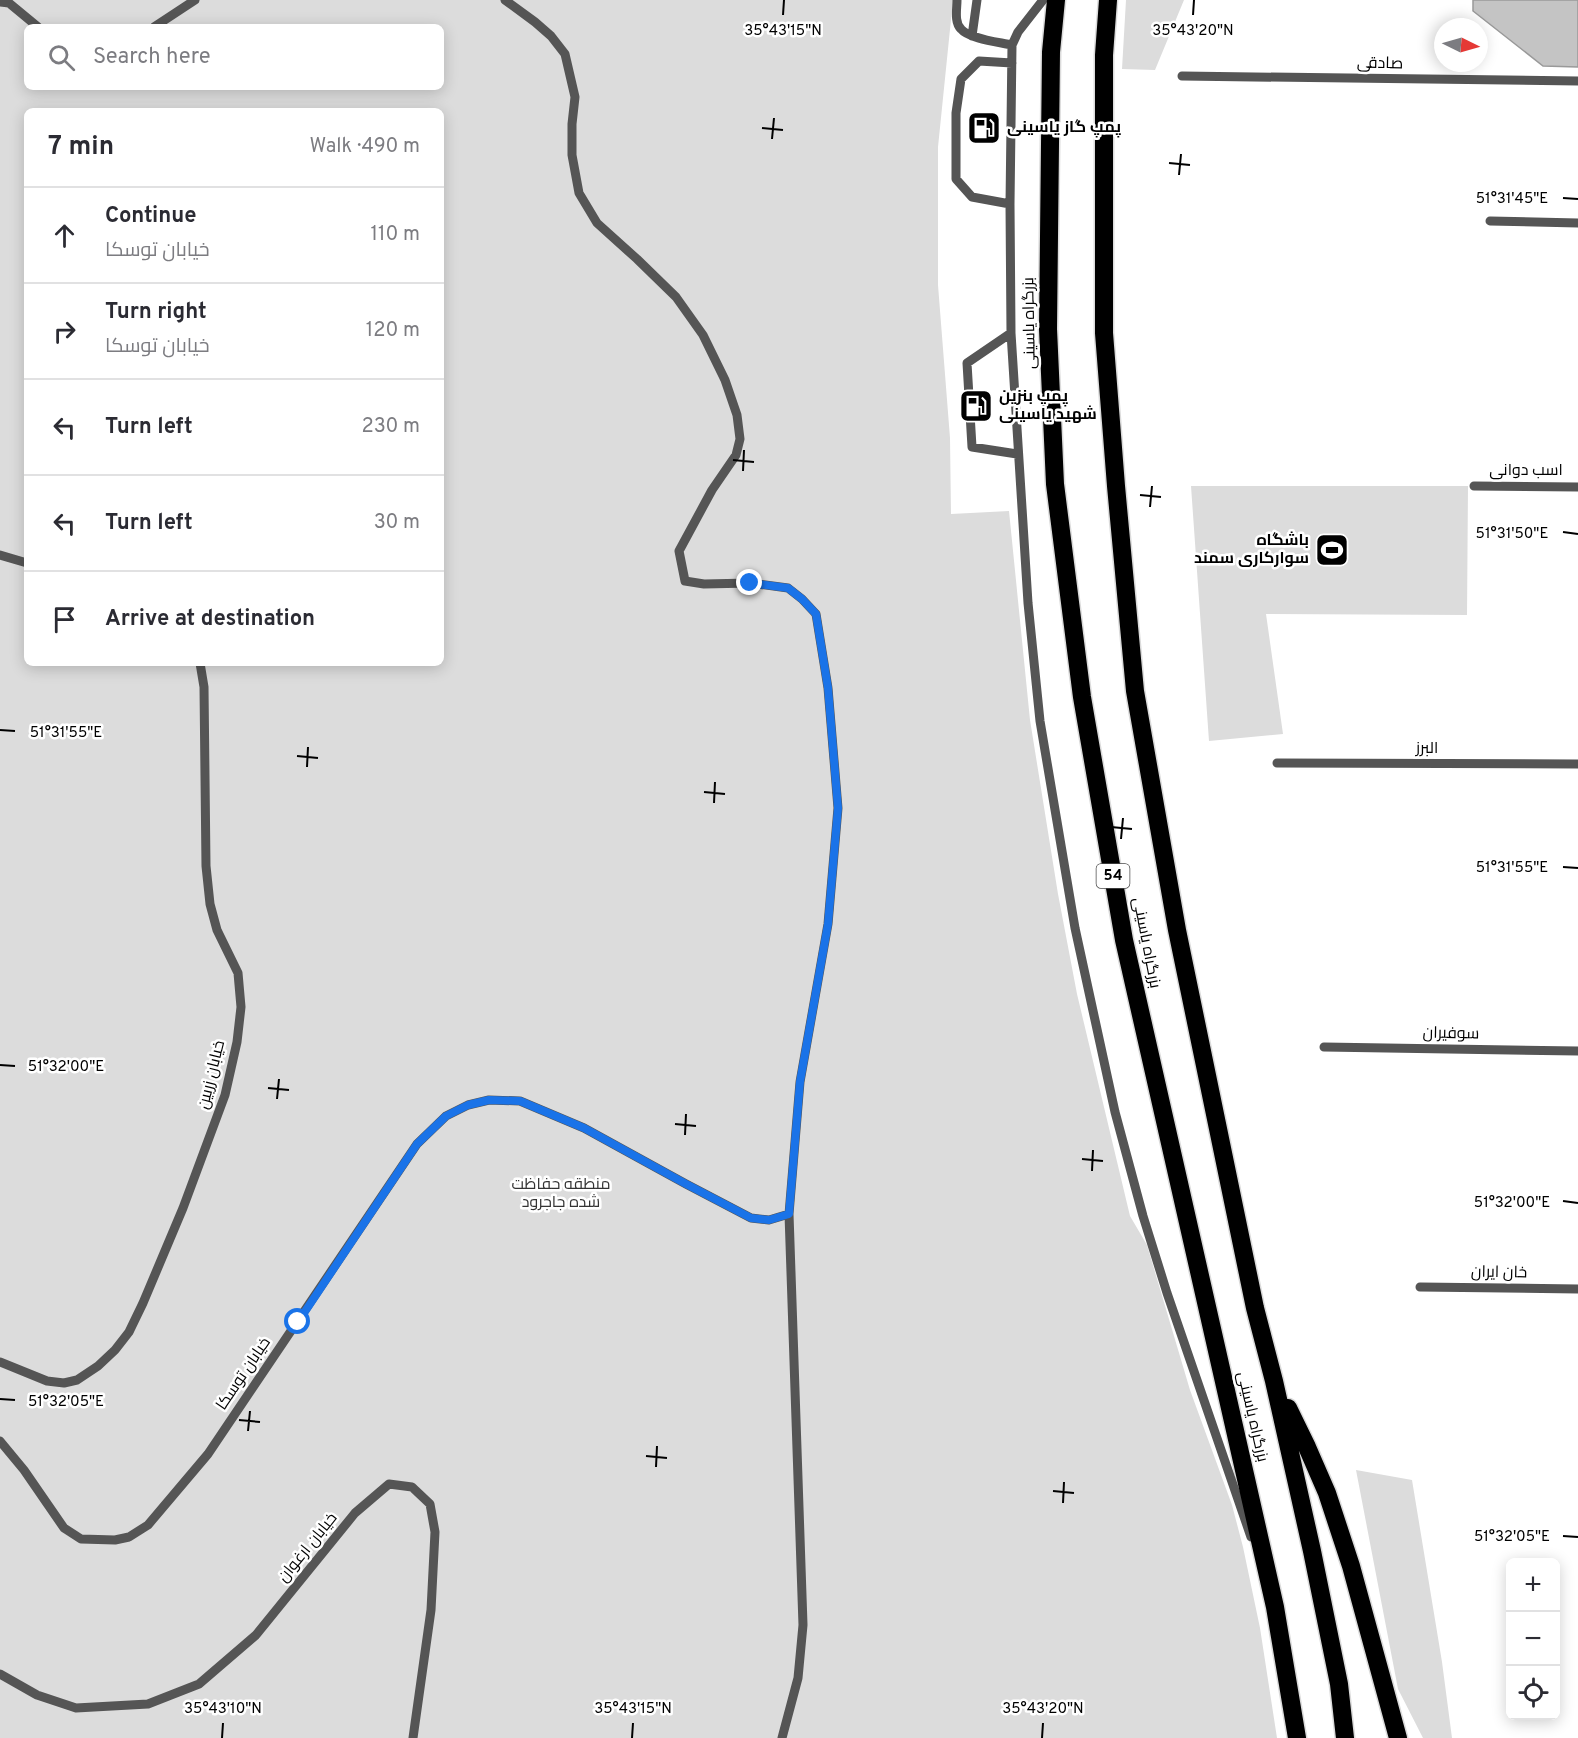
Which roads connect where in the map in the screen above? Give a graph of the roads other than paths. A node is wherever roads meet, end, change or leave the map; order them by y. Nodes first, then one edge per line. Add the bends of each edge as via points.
1 (195, 0) edge
2 (506, 0) edge
3 (957, 0) edge
4 (977, 0) edge
5 (1043, 0) edge
6 (1056, 0) edge
7 (1108, 0) edge
8 (0, 2) edge
9 (34, 24) edge
10 (159, 24) edge
11 (972, 36) junction
12 (1012, 45) junction
13 (1012, 63) junction
14 (1182, 76) dead end
15 (1578, 81) edge
16 (1010, 204) junction
17 (1490, 221) dead end
18 (1578, 223) edge
19 (1011, 333) junction
20 (1017, 454) junction
21 (1474, 486) dead end
22 (1578, 487) edge
23 (0, 555) edge
24 (24, 562) edge
25 (200, 666) edge
26 (1277, 764) dead end
27 (1578, 764) edge
28 (1324, 1047) dead end
29 (1578, 1051) edge
30 (789, 1214) junction
31 (1420, 1287) dead end
32 (1578, 1288) edge
33 (0, 1362) edge
34 (1274, 1381) junction
35 (0, 1441) edge
36 (1275, 1607) junction
37 (0, 1674) edge
38 (413, 1738) edge
39 (782, 1738) edge
40 (1297, 1738) edge
41 (1345, 1738) edge
42 (1398, 1738) edge

1 - 10 lane
2 - 30 lane via 535,22 565,54 575,97 572,155 579,193 597,223 676,297 703,335 737,415 740,439 736,455 679,551 685,581 788,588 816,614 828,688 838,808 828,924 800,1082
3 - 11 lane via 960,29
4 - 11 lane
5 - 12 lane
6 - 36 highway, بزرگراه یاسینی / 54 via 1051,52 1048,329 1055,483 1082,697 1124,940
7 - 34 highway, بزرگراه یاسینی via 1104,55 1104,333 1135,691 1177,930 1255,1308
8 - 9 lane via 9,3
11 - 12 lane
12 - 13 lane
13 - 16 lane
13 - 16 lane via 979,61 962,79 956,113 956,179 972,196
14 - 15 lane, صادقی
16 - 19 lane
17 - 18 lane
19 - 20 lane
19 - 20 lane via 967,363 968,403 972,447
20 - 36 lane via 1040,721 1092,1012 1143,1216
21 - 22 lane, اسب دوانی
23 - 24 lane
25 - 33 lane, خیابان زربین via 210,904 217,930 238,973 241,1007 225,1095 143,1303 115,1350 77,1380 63,1383 47,1381
26 - 27 lane, البرز
28 - 29 lane, سوفیران
30 - 35 lane, خیابان توسکا via 769,1220 751,1218 584,1128 520,1101 489,1100 468,1105 446,1116 417,1144 208,1454 148,1525 122,1539 81,1539 63,1528
30 - 39 lane via 803,1625 798,1678
31 - 32 lane, خان ایران
34 - 41 highway, بزرگراه یاسینی via 1312,1551
34 - 42 highway via 1327,1493
36 - 40 highway, بزرگراه یاسینی / 54
37 - 38 lane, خیابان ارغوان via 37,1695 76,1708 148,1704 199,1684 256,1635 355,1513 389,1484 412,1487 430,1504 435,1532 431,1610

